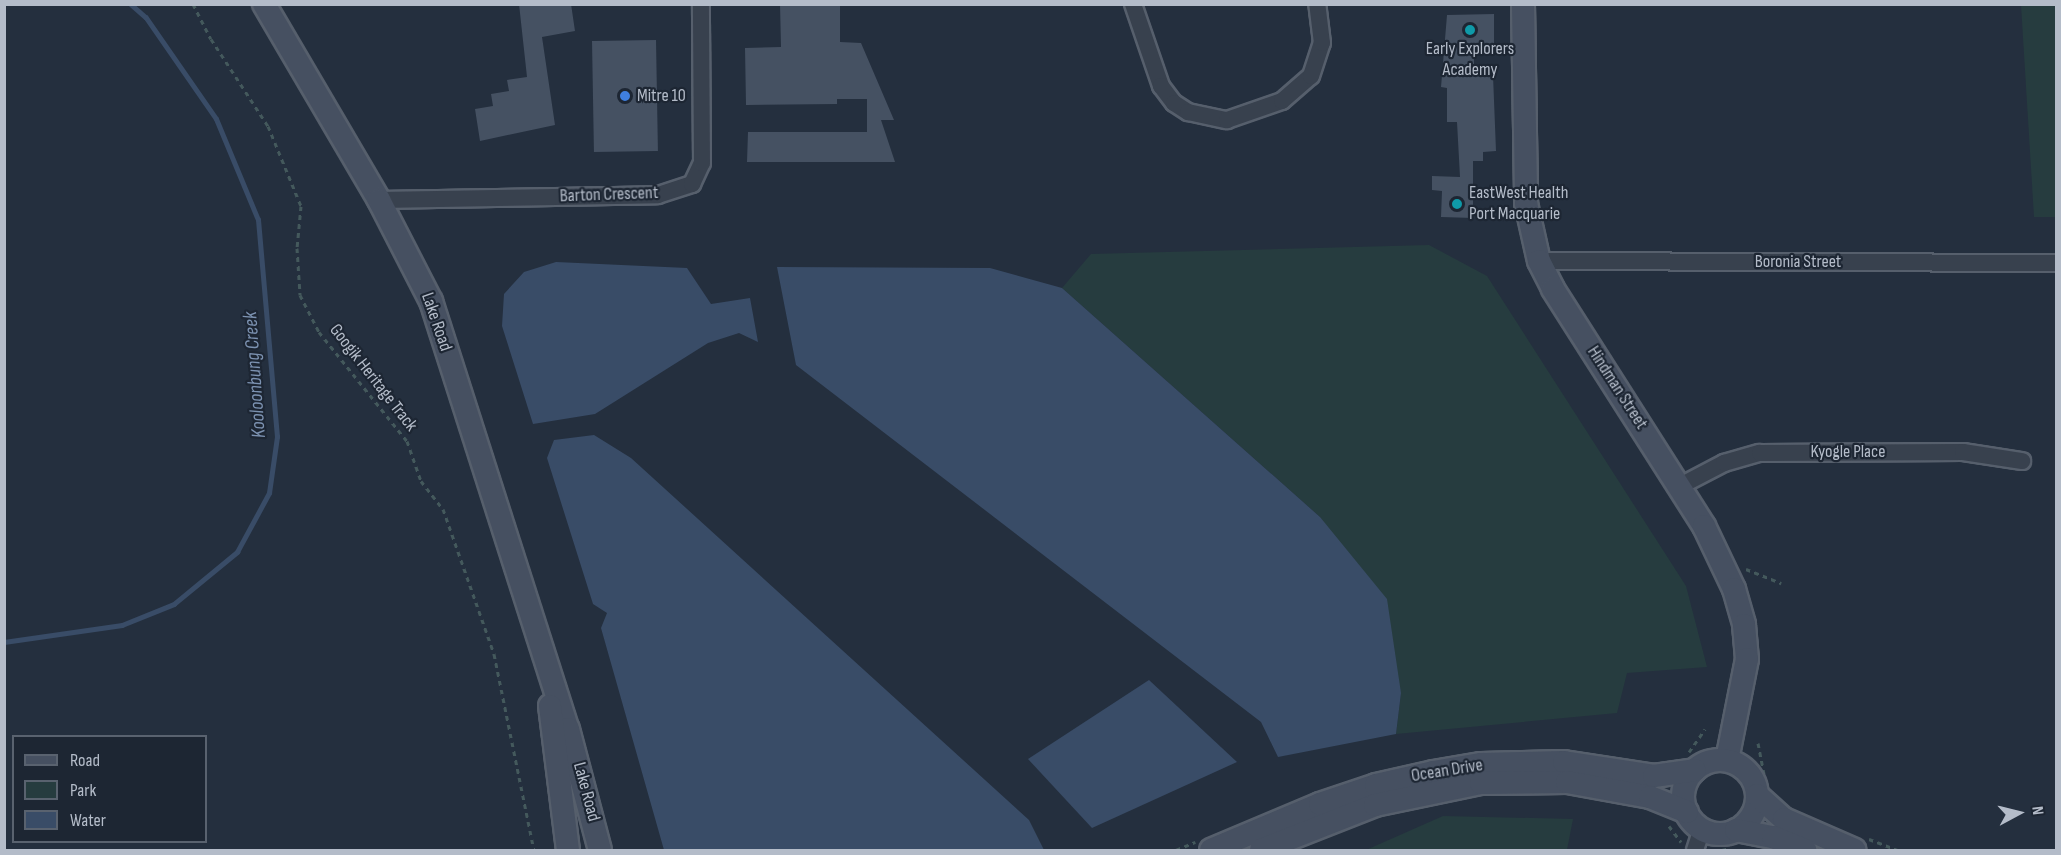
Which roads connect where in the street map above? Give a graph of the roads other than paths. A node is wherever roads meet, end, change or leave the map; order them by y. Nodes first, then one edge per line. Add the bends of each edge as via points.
1 (264, 4) edge
2 (701, 4) edge
3 (1133, 4) edge
4 (1317, 4) edge
5 (1523, 4) edge
6 (379, 200) junction
7 (1539, 261) junction
8 (2056, 263) edge
9 (2022, 461) dead end
10 (1680, 486) junction
11 (546, 666) junction
12 (1727, 760) junction
13 (1695, 770) junction
14 (1764, 791) junction
15 (1694, 821) junction
16 (1736, 830) junction
17 (1857, 842) edge
18 (568, 850) edge
19 (600, 850) edge
20 (1211, 850) edge
21 (1261, 850) edge
22 (1695, 850) edge
23 (1806, 850) edge

1 - 6 main road, Lake Road
2 - 6 street, Barton Crescent via 702,162 692,184 658,195
3 - 4 street via 1161,86 1174,103 1188,112 1227,120 1282,101 1311,76 1322,43
5 - 7 main road, Hindman Street via 1526,203
6 - 11 main road, Lake Road via 431,301
7 - 8 street, Boronia Street
7 - 10 main road, Hindman Street via 1553,289
9 - 10 street, Kyogle Place via 1963,452 1761,453 1724,463
10 - 12 main road, Hindman Street via 1721,556 1744,625 1747,659
11 - 18 main road, Lake Road
11 - 19 main road, Lake Road via 568,729
12 - 13 main road via 1710,761
12 - 14 main road via 1748,772
13 - 15 main road via 1684,790
13 - 20 main road, Ocean Drive via 1654,776 1564,762 1481,764 1376,785
14 - 16 main road via 1752,816
14 - 17 main road via 1784,819
15 - 16 main road via 1725,834
15 - 21 main road, Ocean Drive via 1650,797 1567,782 1481,783 1375,805
15 - 22 street
16 - 23 main road via 1773,837

